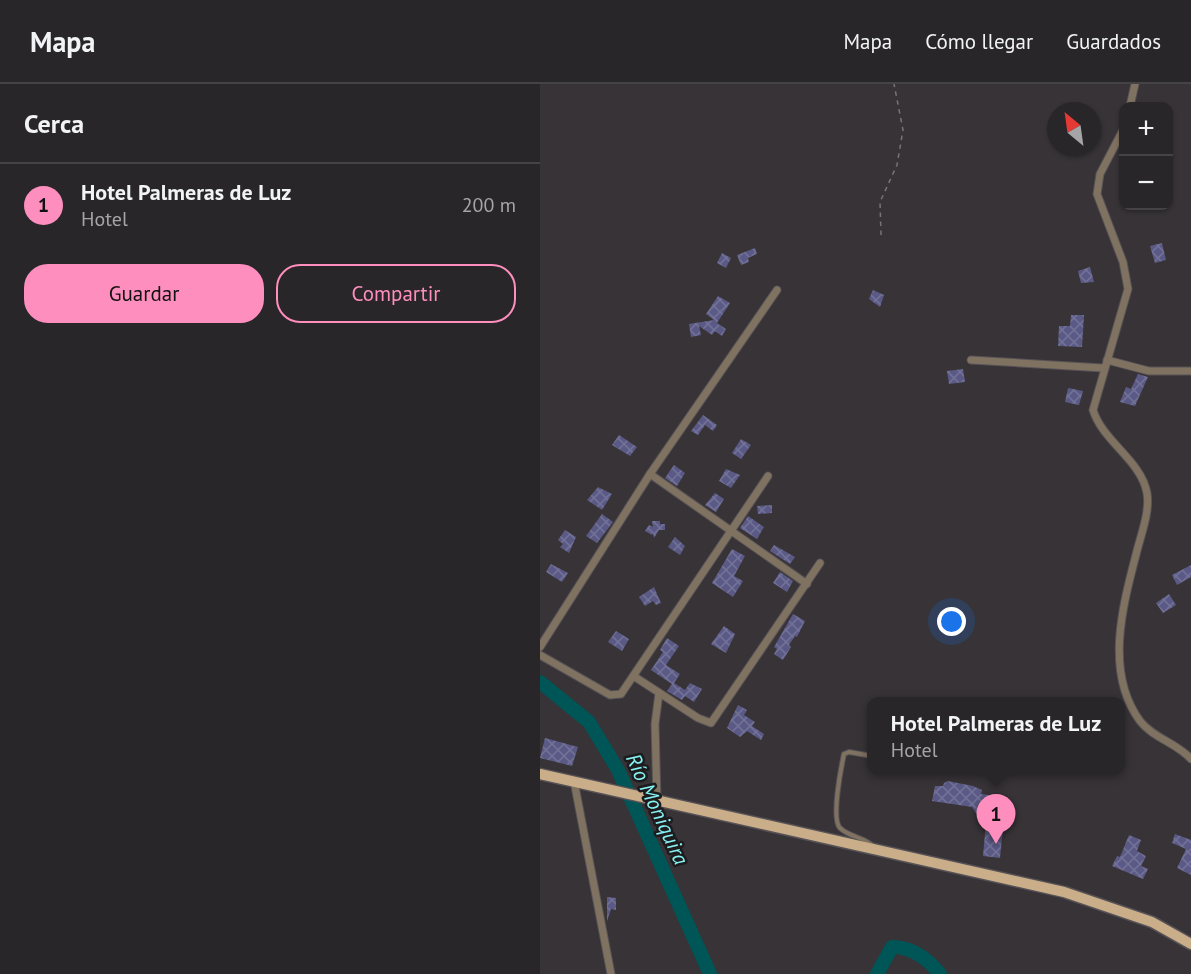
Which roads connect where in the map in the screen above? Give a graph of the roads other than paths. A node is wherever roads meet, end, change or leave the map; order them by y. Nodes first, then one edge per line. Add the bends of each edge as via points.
1 (1135, 84) edge
2 (1131, 102) edge
3 (1119, 137) edge
4 (777, 290) dead end
5 (971, 360) dead end
6 (1107, 360) junction
7 (1103, 368) junction
8 (1191, 371) edge
9 (650, 474) junction
10 (768, 476) dead end
11 (731, 532) junction
12 (820, 563) dead end
13 (807, 584) junction
14 (540, 646) edge
15 (540, 655) edge
16 (635, 676) junction
17 (658, 693) junction
18 (867, 755) edge
19 (1191, 759) edge
20 (540, 774) edge
21 (574, 781) junction
22 (654, 800) junction
23 (878, 851) junction
24 (1191, 944) edge
25 (611, 974) edge

1 - 2 street
3 - 6 street via 1098,184 1100,204 1128,281
4 - 9 street
5 - 7 street
6 - 7 street
6 - 8 street via 1149,371
7 - 19 street via 1093,405 1095,416 1141,476 1148,501 1123,616 1119,664 1122,683 1140,722
9 - 11 street
9 - 14 street
10 - 11 street
11 - 13 street
11 - 16 street
12 - 13 street
13 - 17 street via 712,722 707,723
15 - 16 street via 610,695 621,694
16 - 17 street
17 - 22 street
18 - 23 lane via 844,754 836,819 842,830 863,838
20 - 21 main road
21 - 22 main road
21 - 25 street
22 - 23 main road
23 - 24 main road via 1064,892 1152,922

